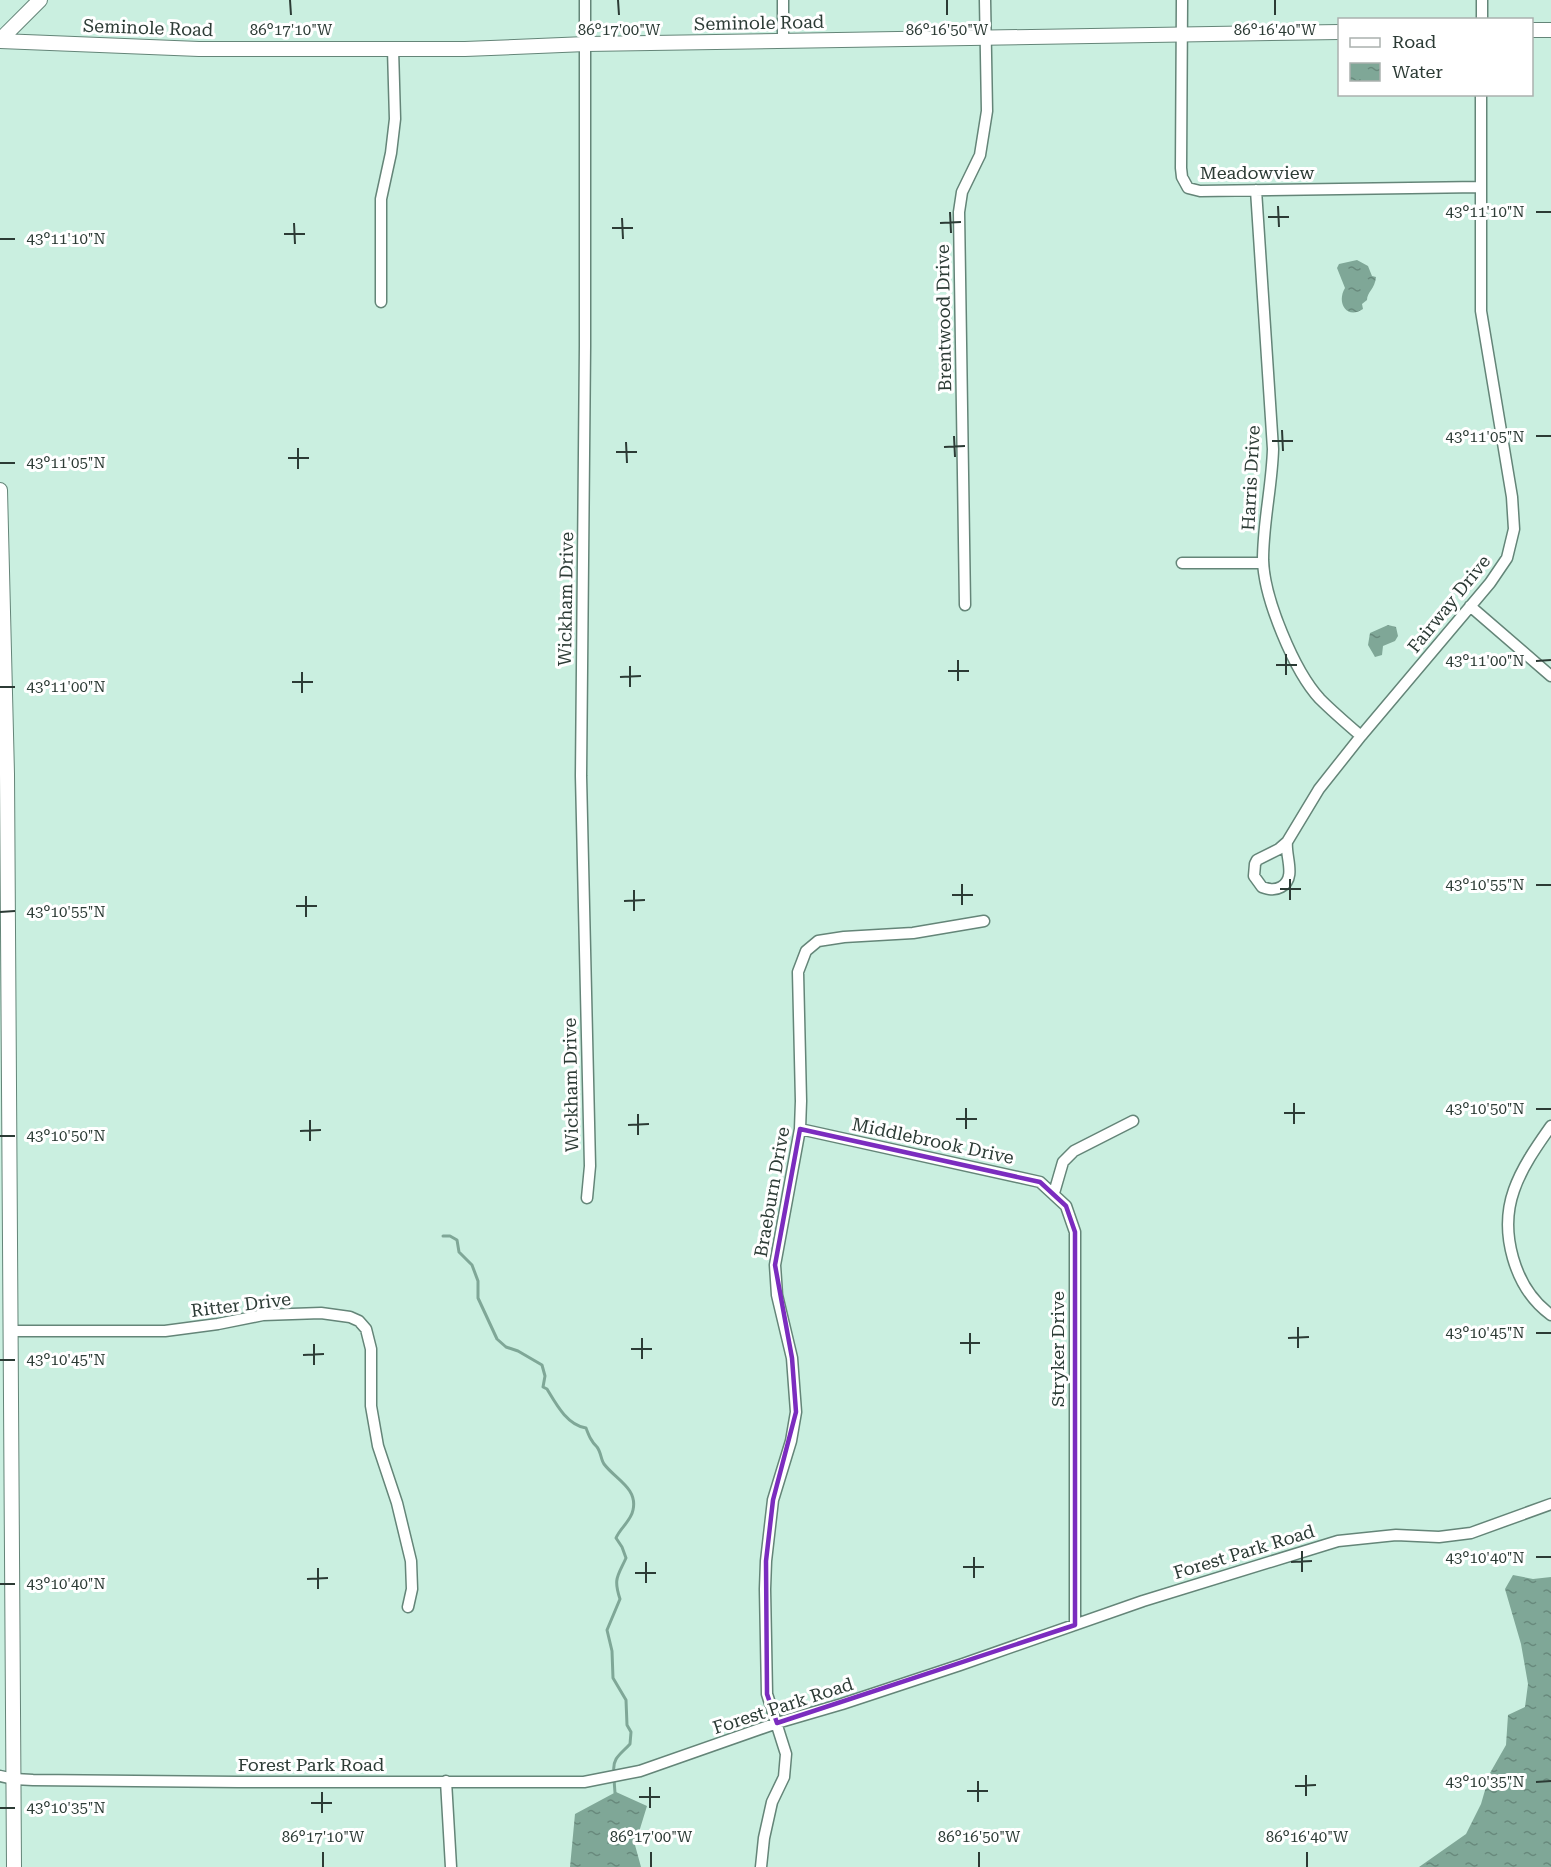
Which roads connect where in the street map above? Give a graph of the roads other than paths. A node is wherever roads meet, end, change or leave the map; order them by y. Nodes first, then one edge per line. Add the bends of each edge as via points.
1 (40, 0) edge
2 (585, 0) edge
3 (783, 0) edge
4 (985, 0) edge
5 (1182, 0) edge
6 (1482, 0) edge
7 (1482, 18) edge
8 (1533, 30) edge
9 (1551, 30) edge
10 (1338, 32) edge
11 (1182, 35) junction
12 (984, 38) junction
13 (0, 40) edge
14 (783, 41) junction
15 (586, 44) junction
16 (393, 49) junction
17 (1481, 96) edge
18 (1480, 187) junction
19 (1256, 190) junction
20 (381, 302) dead end
21 (0, 489) edge
22 (1, 550) edge
23 (1182, 563) dead end
24 (1263, 563) junction
25 (965, 605) dead end
26 (1470, 606) junction
27 (1551, 676) edge
28 (3, 712) edge
29 (1361, 736) junction
30 (1287, 842) junction
31 (984, 921) dead end
32 (4, 967) edge
33 (1133, 1121) dead end
34 (1551, 1126) edge
35 (800, 1129) junction
36 (1054, 1193) junction
37 (587, 1198) dead end
38 (1551, 1315) edge
39 (7, 1338) edge
40 (1551, 1504) edge
41 (408, 1607) dead end
42 (1075, 1625) junction
43 (777, 1723) junction
44 (7, 1777) edge
45 (446, 1781) junction
46 (14, 1867) edge
47 (451, 1867) edge
48 (761, 1867) edge

1 - 13 street
2 - 15 street, Wickham Drive
3 - 14 street
4 - 12 street, Brentwood Drive
5 - 11 street
6 - 7 street
8 - 9 street
10 - 11 street, Seminole Road
11 - 12 street, Seminole Road
11 - 19 street, Meadowview via 1181,168 1185,184 1200,191
12 - 14 street, Seminole Road
12 - 25 street, Brentwood Drive via 987,111 980,155 963,192 959,212
13 - 16 street, Seminole Road via 199,48
14 - 15 street, Seminole Road
15 - 16 street, Seminole Road
15 - 37 street, Wickham Drive via 581,776 590,1155
16 - 20 street via 395,119 381,199
17 - 18 street, Fairway Drive
18 - 19 street, Meadowview
18 - 26 street, Fairway Drive via 1480,311 1514,529 1507,558
19 - 24 street, Harris Drive via 1273,449
21 - 22 street
22 - 28 street
23 - 24 street
24 - 29 street, Harris Drive via 1274,614 1300,669 1318,698
26 - 27 street
26 - 29 street, Fairway Drive
28 - 32 street
29 - 30 street, Fairway Drive via 1320,789
30 - 30 street, Fairway Drive via 1287,881 1276,889 1262,887 1254,876 1255,864
31 - 35 street, Braeburn Drive via 913,933 835,938 818,941 806,951 798,972
32 - 39 street
33 - 36 street via 1074,1150 1063,1162
34 - 38 street via 1513,1191 1509,1230 1518,1274 1528,1292
35 - 36 street, Middlebrook Drive via 1040,1182
35 - 43 street, Braeburn Drive via 775,1264 777,1294 792,1358 796,1412 773,1500 766,1561 767,1694
36 - 42 street, Stryker Drive via 1066,1206 1075,1232
39 - 41 street, Ritter Drive via 165,1331 263,1315 321,1313 359,1321 366,1329 371,1349 371,1406 378,1446 411,1561
39 - 44 street
40 - 42 street, Forest Park Road via 1471,1533 1338,1541
42 - 43 street, Forest Park Road
43 - 45 street, Forest Park Road via 628,1774 584,1782
43 - 48 street, Braeburn Drive via 786,1754 784,1777 772,1802
44 - 45 street, Forest Park Road
44 - 46 street
45 - 47 street

